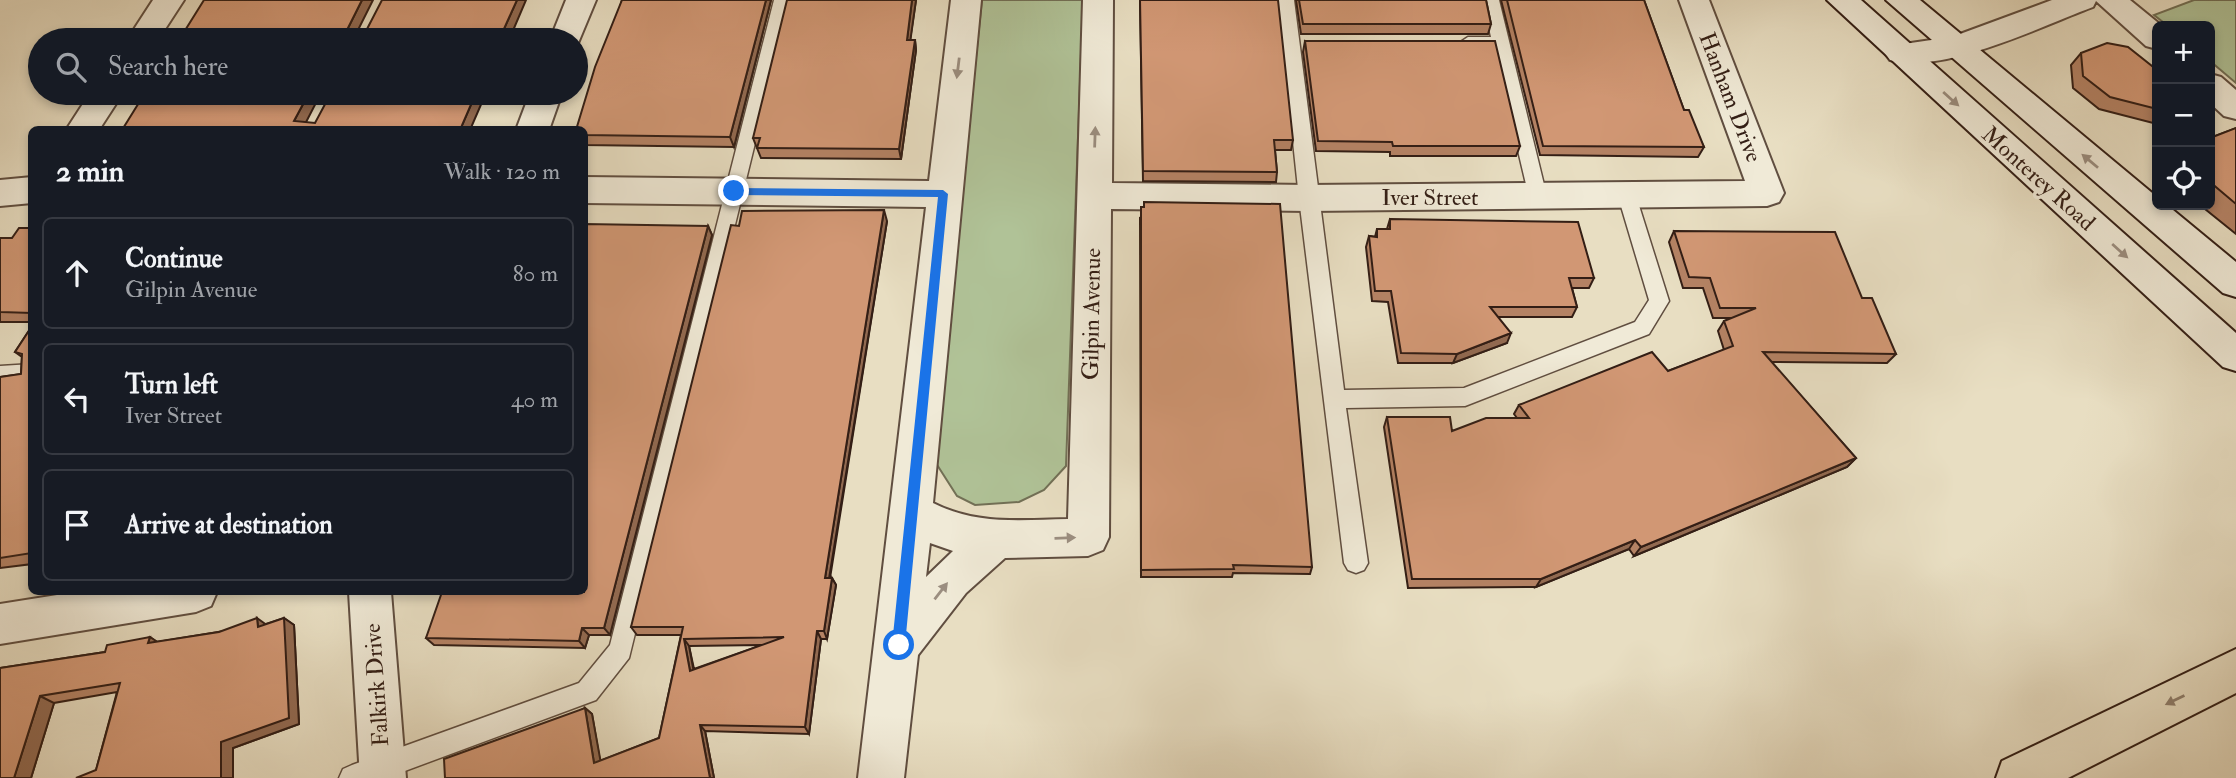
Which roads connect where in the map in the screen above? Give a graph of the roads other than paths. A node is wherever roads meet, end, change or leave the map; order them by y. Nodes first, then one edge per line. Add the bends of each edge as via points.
1 (169, 0) edge
2 (581, 0) edge
3 (782, 0) edge
4 (967, 0) edge
5 (1098, 0) edge
6 (1286, 0) edge
7 (1492, 0) edge
8 (1694, 0) edge
9 (1842, 0) edge
10 (1901, 0) edge
11 (2082, 0) edge
12 (2111, 0) edge
13 (150, 28) edge
14 (570, 28) edge
15 (2152, 35) edge
16 (1450, 43) edge
17 (1503, 43) junction
18 (1956, 47) junction
19 (1900, 53) junction
20 (2215, 89) edge
21 (99, 105) edge
22 (541, 105) edge
23 (2236, 108) edge
24 (85, 126) edge
25 (534, 126) edge
26 (28, 190) edge
27 (588, 190) edge
28 (734, 191) junction
29 (0, 193) edge
30 (1767, 193) joint
31 (943, 194) junction
32 (1093, 196) junction
33 (1627, 196) junction
34 (1538, 197) junction
35 (1308, 198) junction
36 (2236, 284) edge
37 (2236, 356) edge
38 (28, 373) edge
39 (0, 375) edge
40 (1335, 399) junction
41 (910, 511) junction
42 (996, 540) junction
43 (1356, 563) dead end
44 (178, 595) edge
45 (370, 595) edge
46 (0, 624) edge
47 (899, 645) junction
48 (2236, 670) edge
49 (373, 775) edge
50 (881, 778) edge
51 (2019, 778) edge

1 - 13 street
2 - 14 street
3 - 28 lane
4 -> 31 street
32 -> 5 street, Gilpin Avenue
6 - 35 lane via 1297,43
7 - 17 lane
8 - 30 street, Hanham Drive
9 - 19 street, Monterey Road
10 - 18 street, Monterey Road
11 - 18 street
12 - 15 street
16 - 17 lane
17 - 34 lane
18 - 19 street
36 -> 18 street, Monterey Road
19 -> 37 street, Monterey Road
20 - 23 street
21 - 24 street
22 - 25 street
26 - 29 street
27 - 28 street
28 - 31 street
28 - 49 lane via 621,650 587,692
30 - 33 street, Iver Street
31 - 41 street
32 - 35 street, Iver Street
42 -> 32 street, Gilpin Avenue via 1088,537
33 - 34 street, Iver Street
33 - 40 lane via 1659,301 1642,328 1465,397
34 - 35 street, Iver Street
35 - 40 lane
38 - 39 lane
40 - 43 lane
41 - 42 street, Gilpin Avenue via 947,531
41 - 47 street
47 -> 42 street via 951,579
44 - 46 street
45 - 49 street, Falkirk Drive
47 - 50 street
48 -> 51 main road

